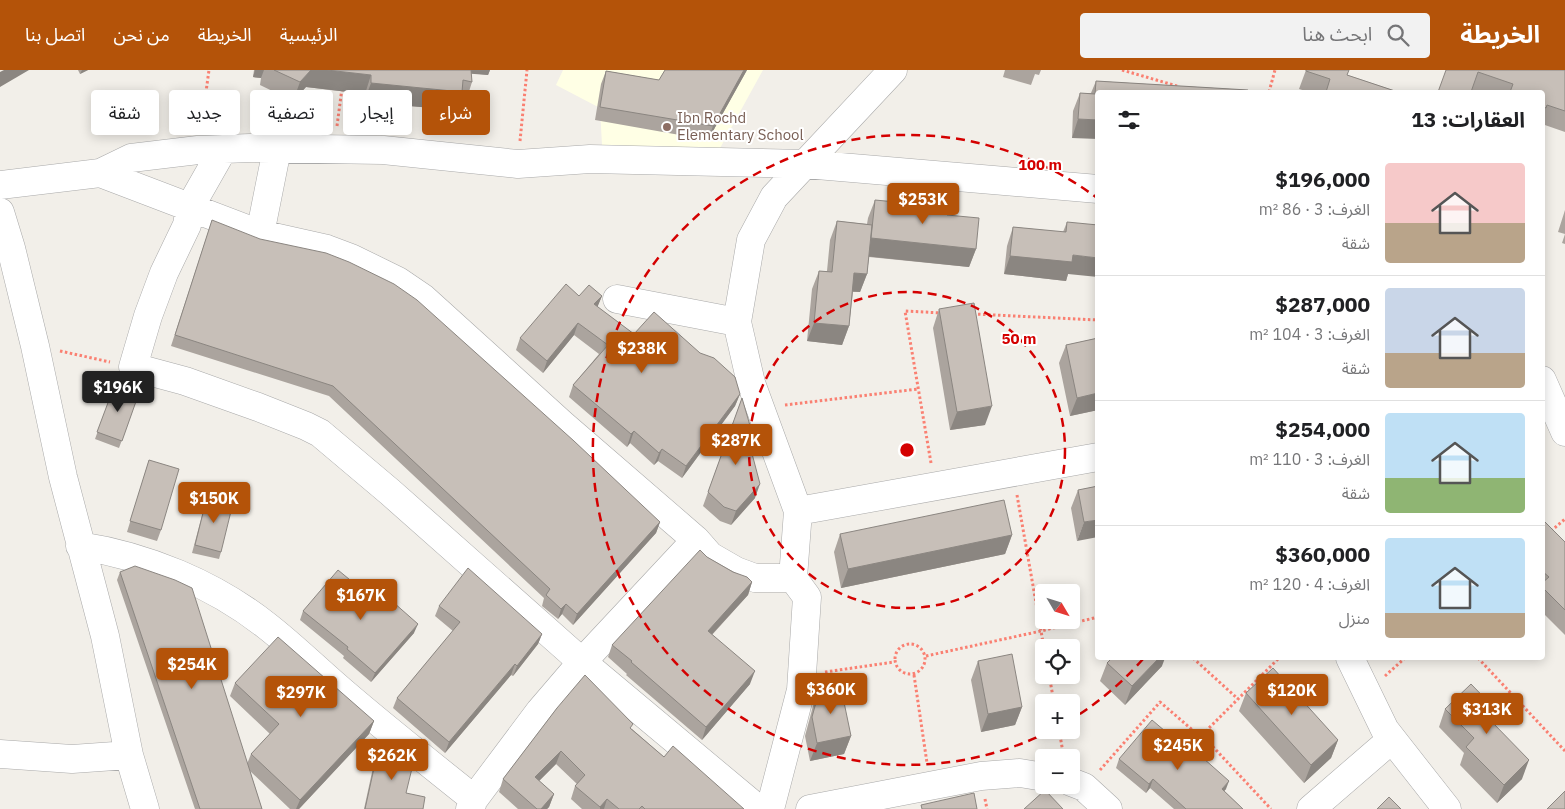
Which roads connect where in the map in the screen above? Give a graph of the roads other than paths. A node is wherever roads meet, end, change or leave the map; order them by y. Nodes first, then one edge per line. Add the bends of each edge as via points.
1 (893, 70) edge
2 (277, 148) junction
3 (210, 150) junction
4 (805, 164) junction
5 (100, 173) junction
6 (0, 185) edge
7 (1095, 189) edge
8 (190, 207) junction
9 (0, 212) edge
10 (260, 234) junction
11 (617, 299) dead end
12 (737, 322) junction
13 (1545, 387) edge
14 (1565, 432) edge
15 (1095, 458) edge
16 (798, 511) junction
17 (696, 540) junction
18 (80, 546) junction
19 (793, 578) junction
20 (1351, 660) edge
21 (582, 662) junction
22 (1392, 739) junction
23 (0, 754) edge
24 (129, 755) junction
25 (1035, 776) edge
26 (1080, 786) edge
27 (472, 804) edge
28 (145, 809) edge
29 (758, 809) edge
30 (770, 809) edge
31 (810, 809) edge
32 (1108, 809) edge
33 (1311, 809) edge
34 (1447, 809) edge

1 - 4 street
2 - 3 street
2 - 4 street via 383,150 518,164 590,159
2 - 10 street
3 - 5 street via 131,158
3 - 8 street
4 - 7 street
4 - 12 street via 774,196 751,240
5 - 6 street
5 - 8 street
8 - 10 street
8 - 21 street via 186,225 148,316 133,366 194,384 320,433
9 - 18 street via 35,346
10 - 17 street via 327,249 351,258 398,281 423,298
11 - 12 street
12 - 16 street via 751,383
13 - 14 street
15 - 16 street
16 - 19 street
17 - 19 street via 710,556 736,571 755,578
17 - 21 street
18 - 24 street via 105,636
18 - 27 street via 140,560 189,579 235,604 266,626
19 - 30 street via 807,597 801,690
20 - 22 street
21 - 27 street via 540,711
21 - 29 street
22 - 33 street
22 - 34 street
23 - 24 street via 72,758
24 - 28 street
25 - 31 street via 1020,773 982,776
26 - 32 street

